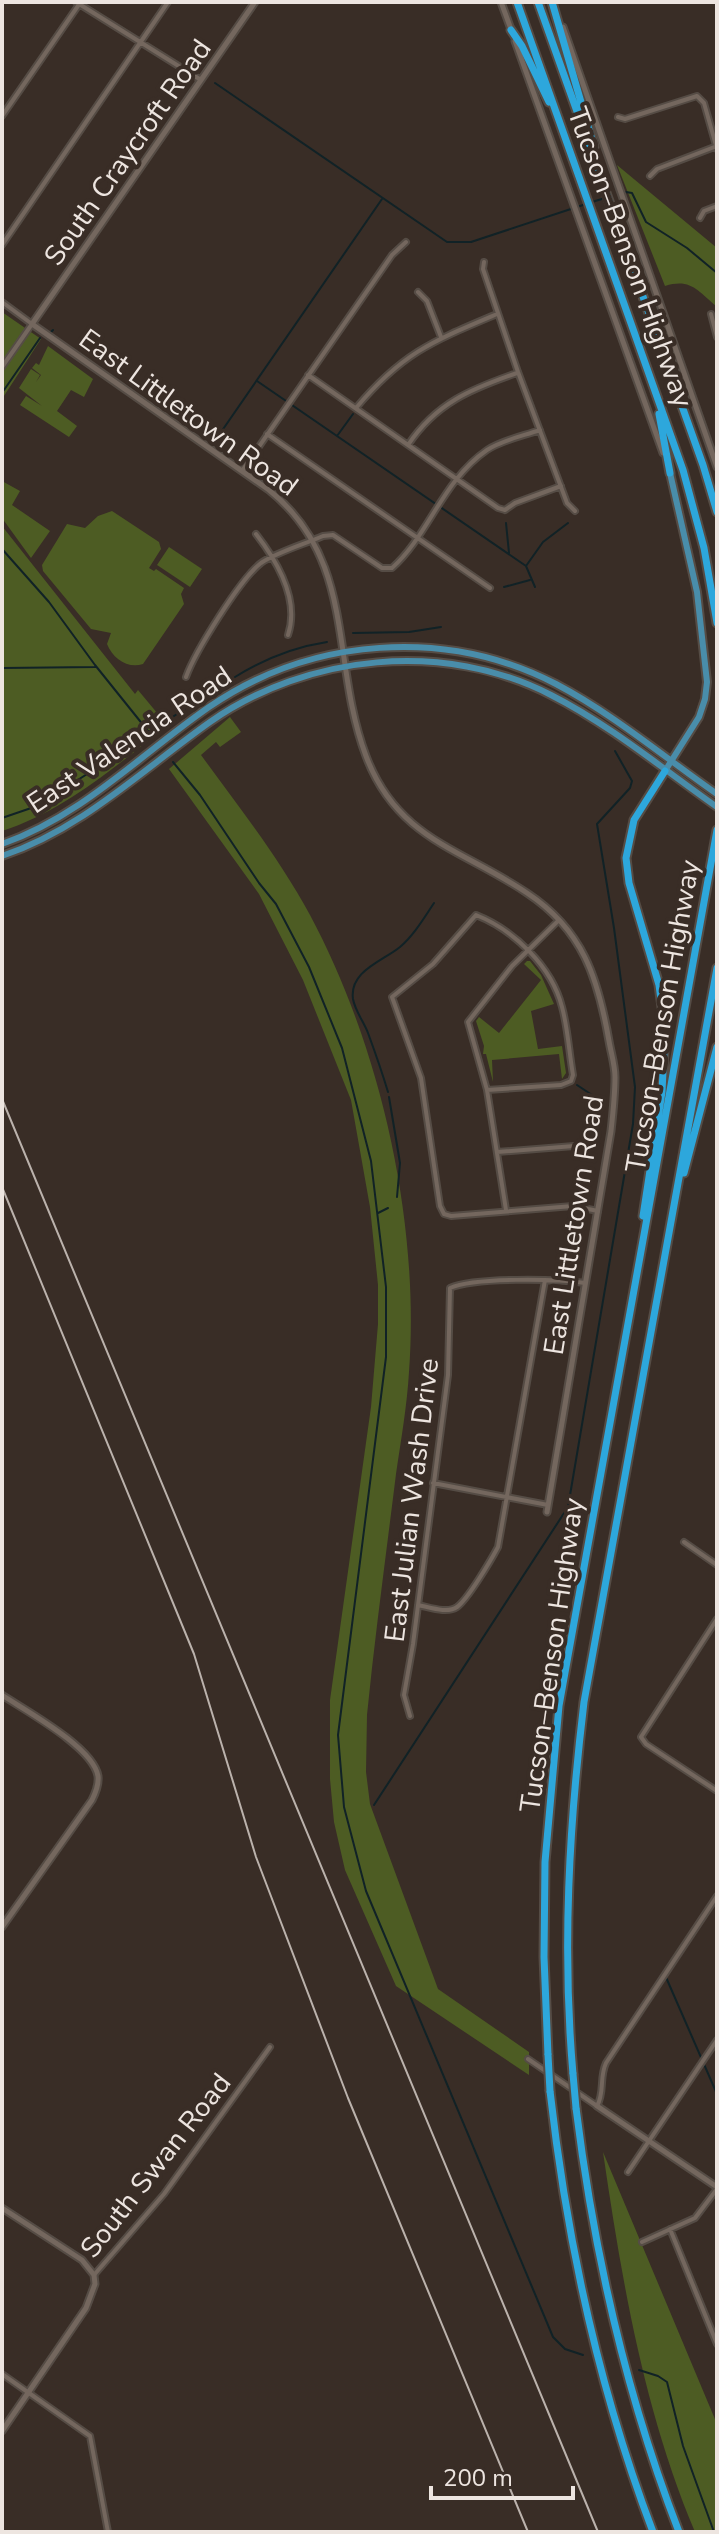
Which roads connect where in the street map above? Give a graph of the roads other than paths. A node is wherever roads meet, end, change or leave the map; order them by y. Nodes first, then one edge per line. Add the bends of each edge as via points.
1 (168, 2) edge
2 (255, 2) edge
3 (501, 2) edge
4 (517, 2) edge
5 (538, 2) edge
6 (553, 2) edge
7 (79, 3) edge
8 (511, 30) junction
9 (141, 41) junction
10 (201, 80) junction
11 (556, 113) junction
12 (2, 116) edge
13 (618, 117) dead end
14 (717, 147) edge
15 (650, 176) dead end
16 (605, 188) junction
17 (717, 206) edge
18 (700, 218) dead end
19 (406, 242) dead end
20 (2, 245) edge
21 (484, 262) dead end
22 (418, 292) dead end
23 (2, 302) edge
24 (497, 314) junction
25 (711, 314) dead end
26 (32, 324) junction
27 (441, 337) junction
28 (717, 337) edge
29 (2, 367) edge
30 (518, 372) junction
31 (308, 375) junction
32 (672, 380) junction
33 (654, 388) junction
34 (356, 408) junction
35 (540, 430) junction
36 (267, 434) junction
37 (408, 445) junction
38 (717, 467) edge
39 (242, 471) junction
40 (670, 473) junction
41 (456, 479) junction
42 (561, 486) junction
43 (717, 497) edge
44 (575, 511) dead end
45 (717, 512) edge
46 (256, 534) dead end
47 (415, 538) junction
48 (313, 540) junction
49 (275, 558) junction
50 (490, 588) dead end
51 (717, 623) edge
52 (288, 635) dead end
53 (342, 652) junction
54 (345, 666) junction
55 (186, 677) dead end
56 (671, 761) junction
57 (665, 771) junction
58 (717, 794) edge
59 (717, 807) edge
60 (717, 830) edge
61 (2, 844) edge
62 (2, 856) edge
63 (559, 920) junction
64 (528, 951) junction
65 (717, 968) edge
66 (717, 1047) edge
67 (487, 1090) junction
68 (586, 1148) dead end
69 (497, 1152) junction
70 (506, 1211) junction
71 (598, 1211) junction
72 (669, 1230) junction
73 (545, 1280) junction
74 (585, 1283) junction
75 (621, 1364) junction
76 (433, 1483) junction
77 (508, 1497) junction
78 (547, 1509) joint
79 (684, 1542) dead end
80 (717, 1565) edge
81 (418, 1605) junction
82 (717, 1619) edge
83 (2, 1695) edge
84 (410, 1716) dead end
85 (717, 1791) edge
86 (717, 1896) edge
87 (2, 1927) edge
88 (717, 2040) edge
89 (270, 2047) dead end
90 (528, 2059) dead end
91 (597, 2106) junction
92 (649, 2141) junction
93 (628, 2172) dead end
94 (717, 2188) edge
95 (2, 2208) edge
96 (670, 2229) junction
97 (642, 2242) dead end
98 (94, 2275) junction
99 (717, 2324) edge
100 (710, 2327) junction
101 (717, 2344) edge
102 (2, 2374) edge
103 (29, 2392) junction
104 (2, 2431) edge
105 (108, 2532) edge
106 (653, 2532) edge
107 (679, 2532) edge

1 - 9 street
2 - 10 street, South Craycroft Road
3 - 8 street
4 - 11 highway, Tucson–Benson Highway
5 - 16 highway, Tucson–Benson Highway
6 - 16 highway
6 - 38 street
7 - 9 street
7 - 12 street
8 - 11 highway
8 - 40 street
9 - 10 street
9 - 20 street
10 - 26 street, South Craycroft Road
11 - 33 highway, Tucson–Benson Highway
13 - 14 street via 699,96
14 - 15 street
16 - 32 highway, Tucson–Benson Highway
17 - 18 street
19 - 31 street
21 - 24 street
22 - 27 street
23 - 26 street, East Littletown Road
24 - 27 street
24 - 30 street
25 - 28 street
26 - 29 street
26 - 39 street, East Littletown Road
27 - 34 street via 397,365
30 - 35 street
30 - 37 street via 438,410
31 - 34 street
31 - 36 street
32 - 43 highway
32 - 45 highway, Tucson–Benson Highway
33 - 40 highway
33 - 51 highway, Tucson–Benson Highway via 698,521
34 - 37 street
35 - 41 street via 490,448
35 - 42 street
36 - 39 street
36 - 47 street
37 - 41 street
39 - 48 street, East Littletown Road via 289,506
40 - 56 main road via 697,592 707,682 699,717
41 - 42 street via 506,513 515,503
41 - 47 street
42 - 44 street
46 - 49 street
47 - 48 street via 389,569 333,535
47 - 50 street
48 - 49 street
48 - 53 street, East Littletown Road via 330,582
49 - 52 street via 289,596
49 - 55 street via 264,561 243,585
53 - 54 street, East Littletown Road
53 - 56 main road, East Valencia Road via 454,650 514,666 577,696
53 - 61 main road, East Valencia Road via 284,668 235,691 79,805
54 - 57 main road, East Valencia Road via 423,662 512,678 572,707
54 - 62 main road, East Valencia Road via 279,685 234,706 75,822
54 - 63 street, East Littletown Road via 365,754 404,816 429,839 525,891
56 - 57 main road
56 - 58 main road, East Valencia Road
57 - 59 main road, East Valencia Road
57 - 75 highway via 636,815 627,850 629,883 659,985 666,1045
60 - 75 highway, Tucson–Benson Highway
63 - 64 street
63 - 71 street, East Littletown Road via 591,966 616,1074
64 - 67 street via 468,1022
64 - 67 street via 562,1006 573,1075 561,1085
64 - 70 street via 476,915 433,964 392,997 421,1078 444,1214
65 - 72 highway, Tucson–Benson Highway
66 - 72 highway
67 - 69 street
68 - 69 street
69 - 70 street
70 - 71 street via 573,1206
71 - 74 street, East Littletown Road
72 - 107 highway, Tucson–Benson Highway, bridge via 590,1661 575,1774 567,1917 573,2074 592,2222 619,2345
73 - 74 street
73 - 76 street, East Julian Wash Drive via 450,1288 448,1375
73 - 77 street
74 - 78 street, East Littletown Road
75 - 106 highway, Tucson–Benson Highway, bridge via 552,1766 544,1899 548,2055 565,2206 584,2304 611,2408
76 - 77 street
76 - 81 street, East Julian Wash Drive
77 - 78 street
77 - 81 street via 498,1547 457,1607
79 - 80 street
81 - 84 street, East Julian Wash Drive via 404,1695
82 - 85 street via 641,1737
83 - 87 street via 81,1750 98,1775 92,1800
86 - 91 street via 606,2063
88 - 92 street
89 - 98 street, South Swan Road via 164,2194
90 - 91 street
91 - 92 street
92 - 93 street
92 - 94 street
94 - 96 street via 699,2215
95 - 98 street via 82,2260
96 - 97 street
96 - 100 street
98 - 103 street, South Swan Road via 89,2302
99 - 100 street
100 - 101 street
102 - 103 street
103 - 104 street, South Swan Road
103 - 105 street via 90,2436

